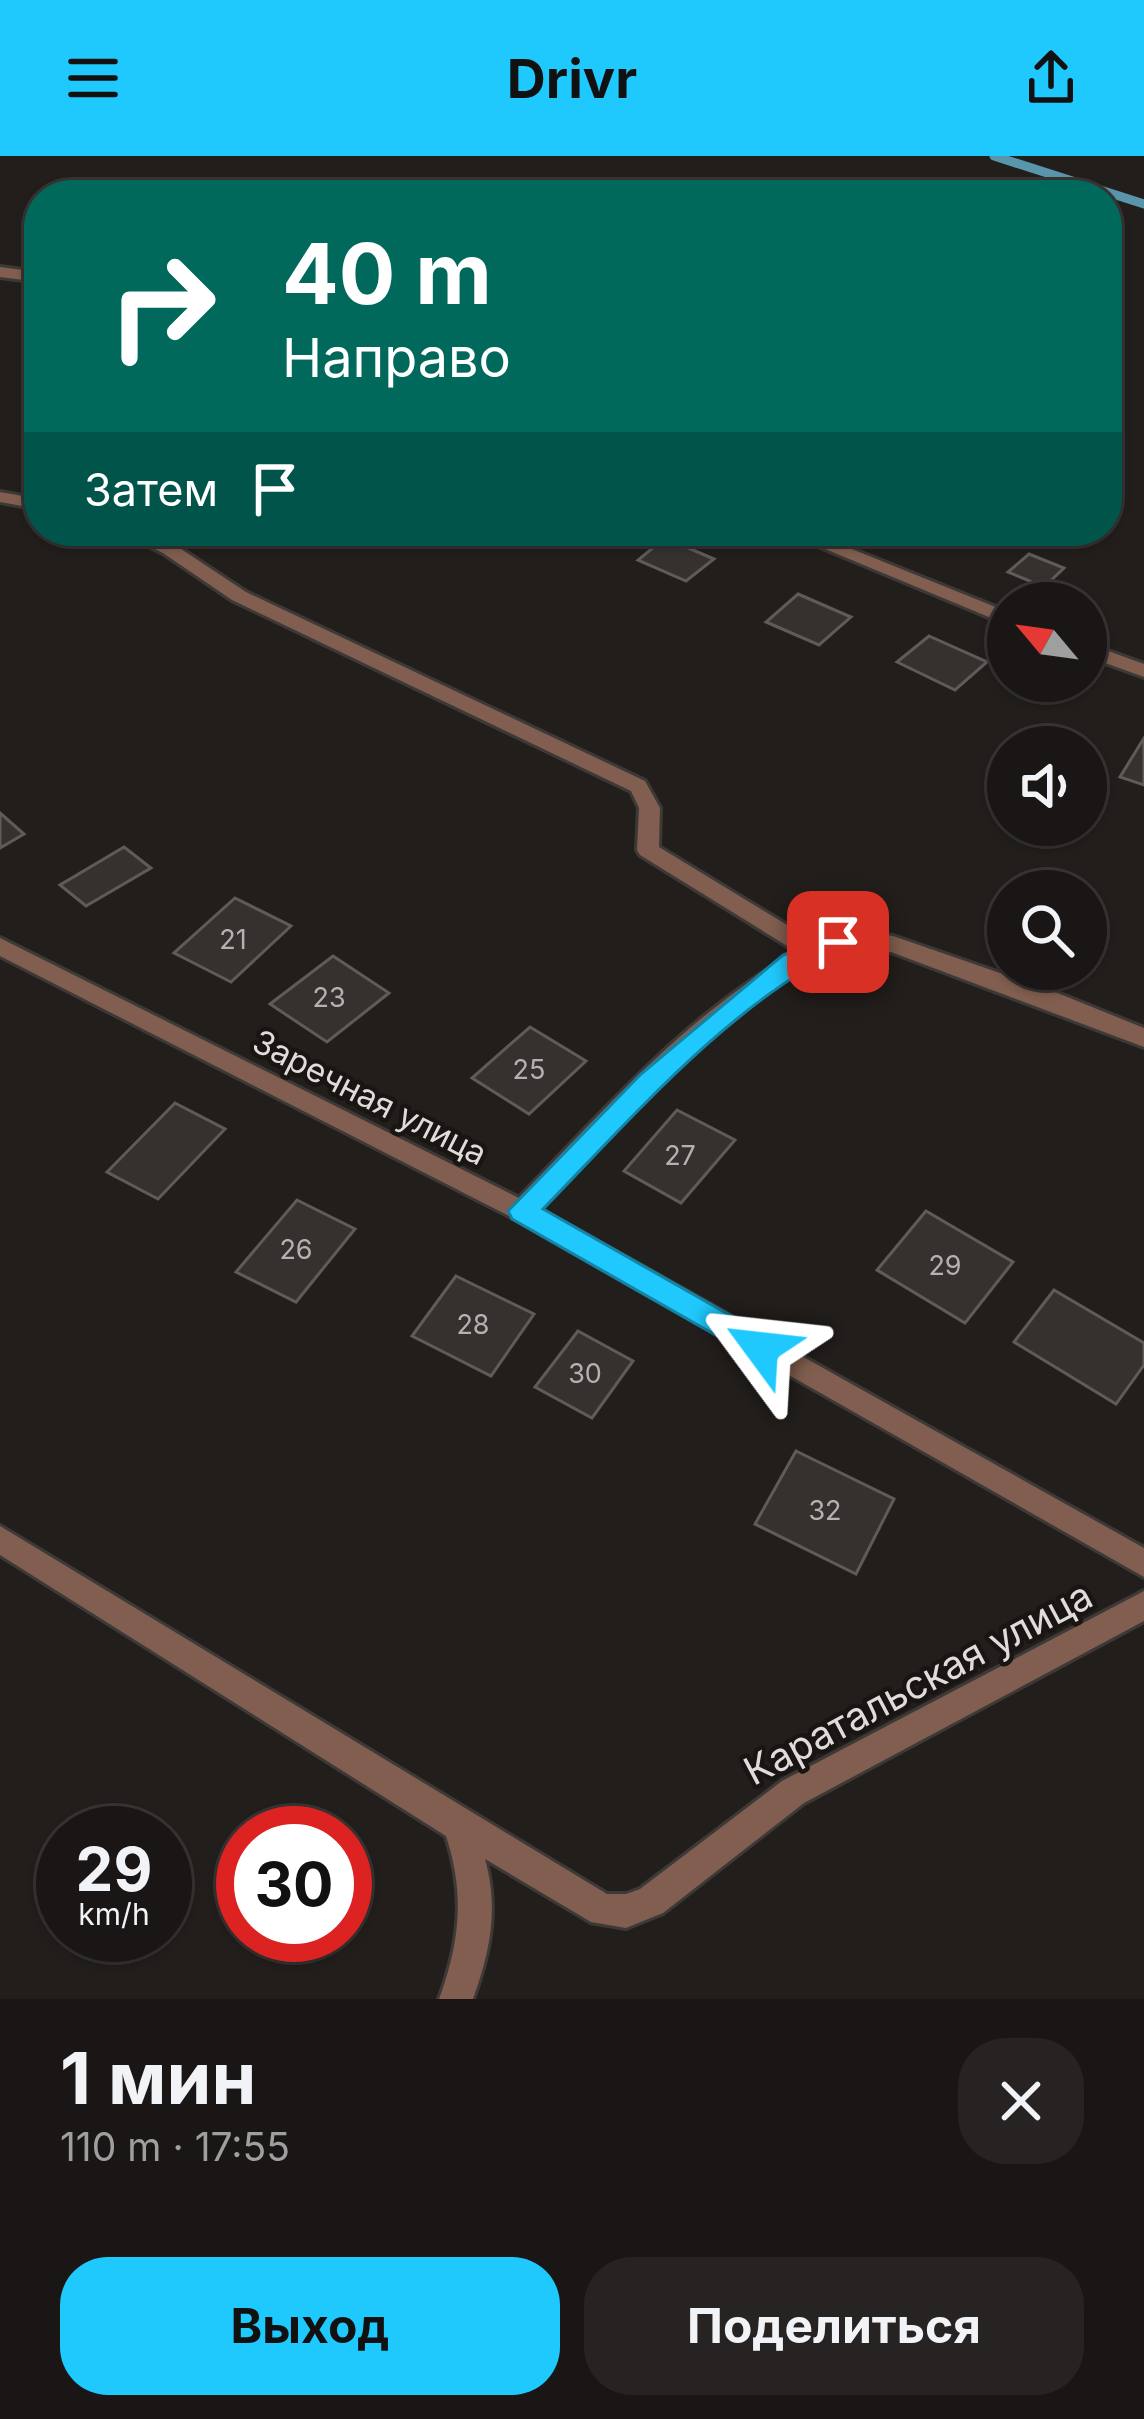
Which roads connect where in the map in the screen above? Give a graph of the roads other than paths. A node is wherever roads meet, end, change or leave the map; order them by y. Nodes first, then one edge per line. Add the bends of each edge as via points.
1 (162, 546) edge
2 (827, 546) edge
3 (987, 611) edge
4 (1107, 657) edge
5 (1144, 671) edge
6 (0, 946) edge
7 (812, 951) junction
8 (1144, 1038) edge
9 (522, 1211) junction
10 (0, 1539) edge
11 (1144, 1563) edge
12 (1144, 1605) edge
13 (458, 1825) junction
14 (456, 1999) edge

1 - 7 street via 239,596 638,785 652,815 647,850
2 - 3 street
4 - 5 street
6 - 9 street, Заречная улица
7 - 8 street via 860,939 886,943
7 - 9 street via 651,1081
9 - 11 street, Заречная улица
10 - 13 street, Каратальская улица
12 - 13 street, Каратальская улица via 793,1792 651,1901 626,1911 603,1910
13 - 14 street via 481,1910

